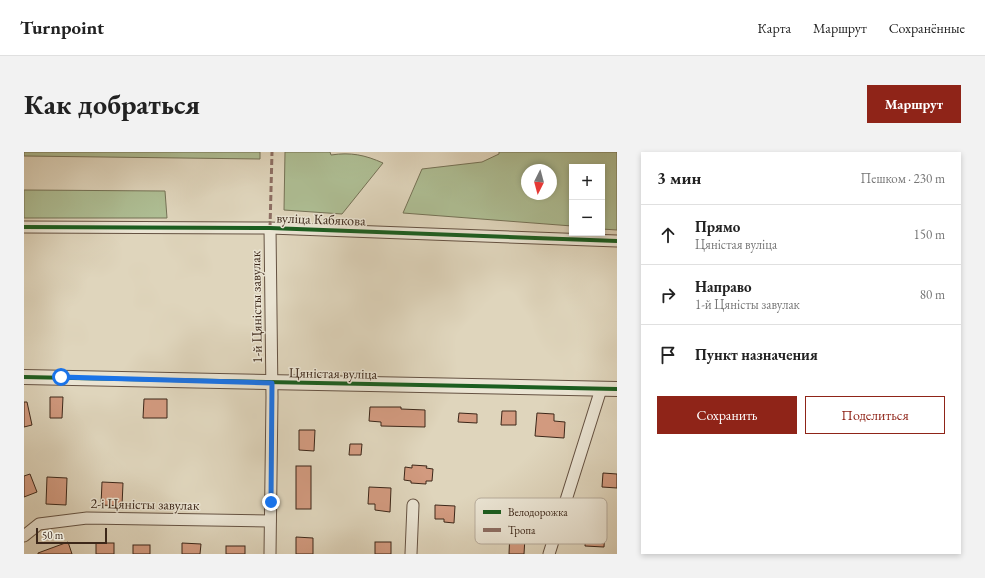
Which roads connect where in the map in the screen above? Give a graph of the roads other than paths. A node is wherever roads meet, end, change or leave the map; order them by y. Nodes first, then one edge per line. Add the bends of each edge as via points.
1 (24, 227) edge
2 (270, 228) junction
3 (617, 241) edge
4 (24, 377) edge
5 (272, 383) junction
6 (601, 389) junction
7 (617, 389) edge
8 (567, 498) edge
9 (413, 505) dead end
10 (270, 521) junction
11 (24, 536) edge
12 (552, 544) edge
13 (270, 554) edge
14 (411, 554) edge
15 (549, 554) edge

1 - 2 street, вуліца Кабякова
2 - 3 street, вуліца Кабякова
2 - 5 street, 1-й Цяністы завулак
4 - 5 street, Цяністая вуліца
5 - 6 street, Цяністая вуліца
5 - 10 street, 1-й Цяністы завулак
6 - 7 street, Цяністая вуліца
6 - 8 street
9 - 14 street
10 - 11 street, 2-і Цяністы завулак via 87,518 39,524
10 - 13 street, 1-й Цяністы завулак
12 - 15 street

